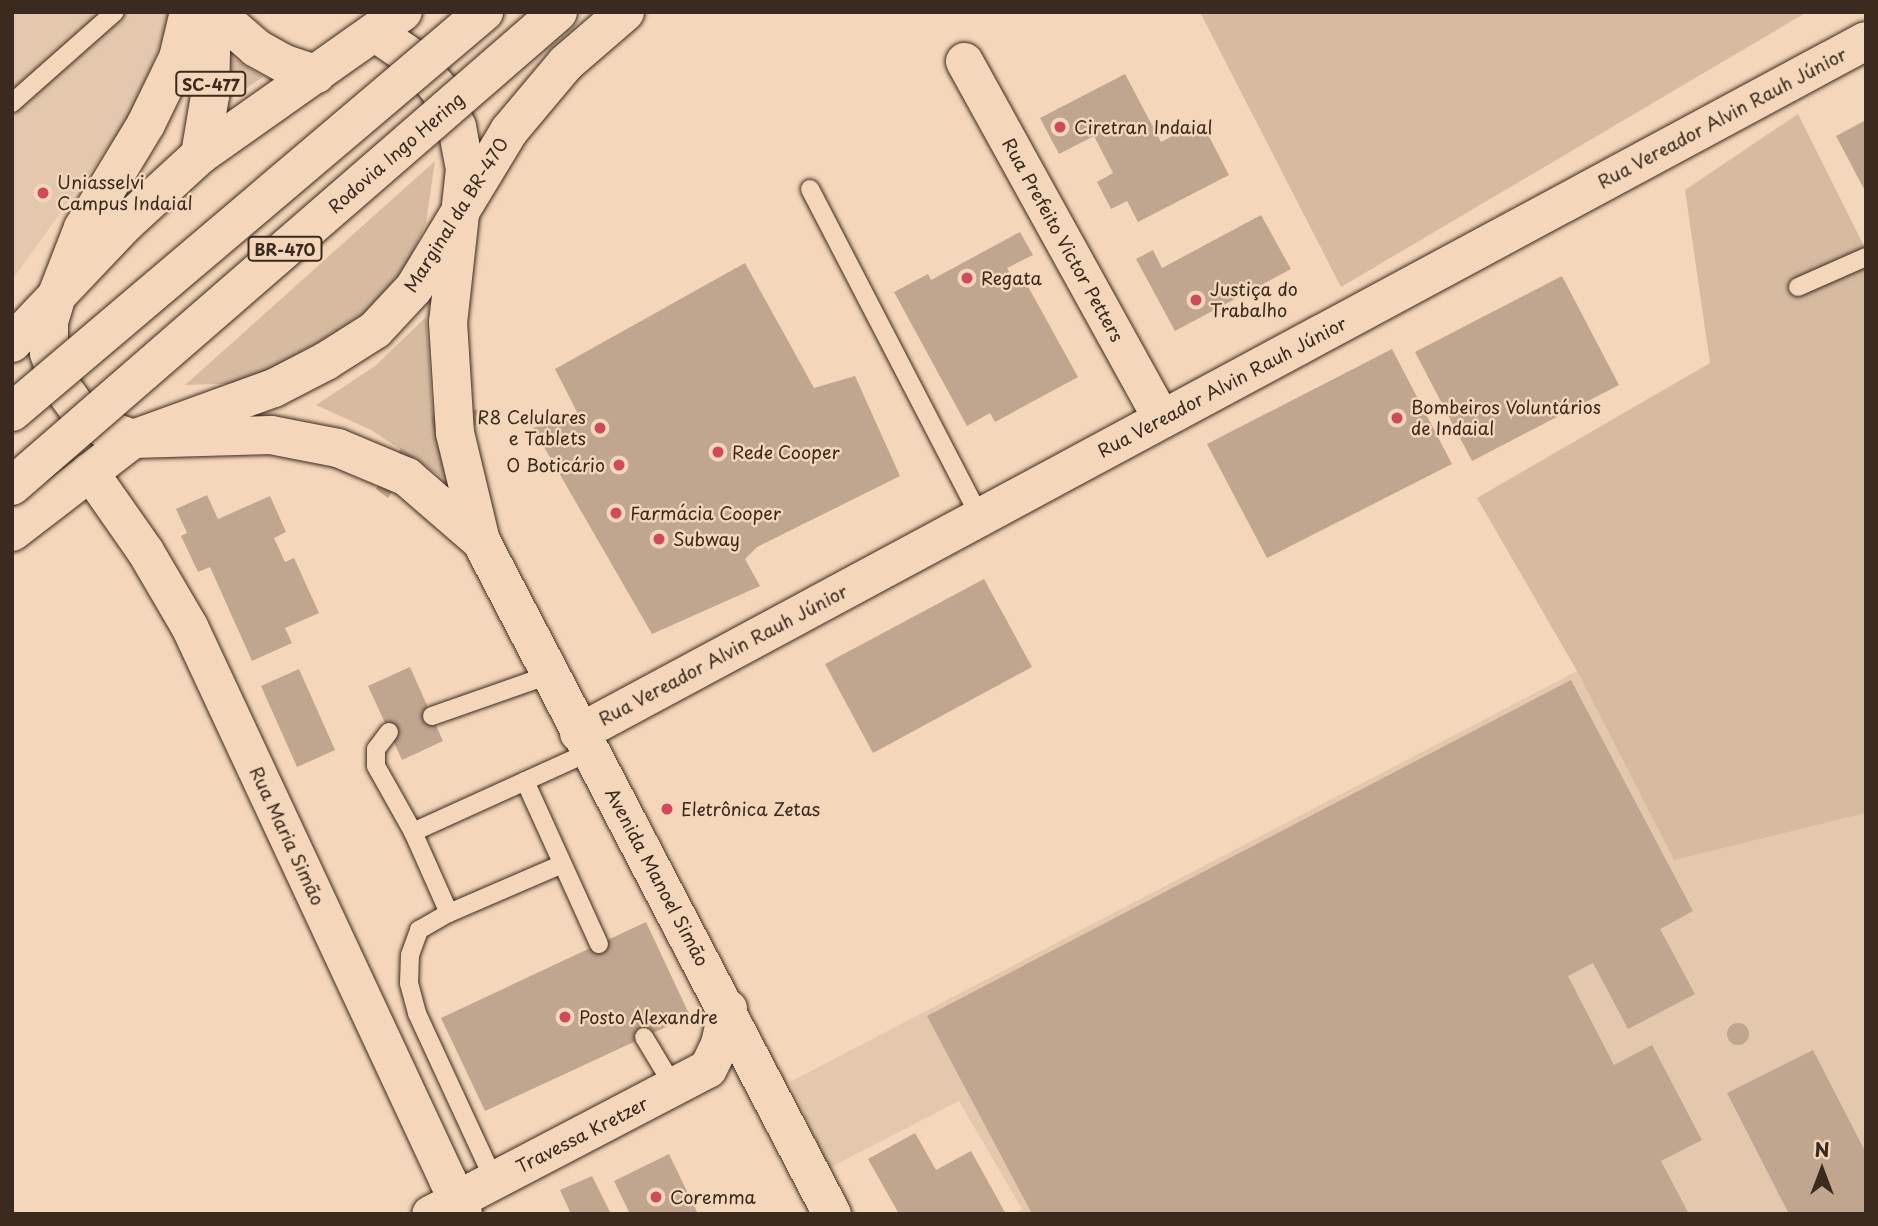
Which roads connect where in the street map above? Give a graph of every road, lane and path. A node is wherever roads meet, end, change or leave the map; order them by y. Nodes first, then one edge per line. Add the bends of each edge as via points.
1 (115, 12) edge
2 (189, 12) edge
3 (206, 12) edge
4 (222, 12) edge
5 (484, 12) edge
6 (558, 12) edge
7 (625, 12) edge
8 (390, 23) edge
9 (1866, 41) edge
10 (964, 61) dead end
11 (316, 74) junction
12 (12, 103) edge
13 (200, 155) junction
14 (810, 189) dead end
15 (461, 212) junction
16 (1866, 257) edge
17 (1798, 286) dead end
18 (58, 292) junction
19 (12, 344) edge
20 (12, 412) edge
21 (1162, 419) junction
22 (133, 439) junction
23 (89, 471) junction
24 (12, 486) edge
25 (980, 517) junction
26 (12, 533) edge
27 (481, 541) junction
28 (549, 675) junction
29 (432, 716) dead end
30 (389, 732) dead end
31 (584, 742) junction
32 (525, 781) junction
33 (413, 832) junction
34 (562, 864) junction
35 (449, 913) junction
36 (599, 944) dead end
37 (728, 1009) junction
38 (644, 1037) dead end
39 (708, 1069) junction
40 (674, 1087) junction
41 (778, 1107) junction
42 (494, 1180) junction
43 (450, 1209) edge
44 (832, 1214) edge

1 - 12 lane
2 - 18 main road via 178,58 146,124 83,228
3 - 13 main road, SC-477 via 211,96
4 - 11 main road, SC-477 via 256,48
5 - 20 main road, BR-470, bridge
6 - 24 main road, Rodovia Ingo Hering / BR-470, bridge
7 - 15 main road, Marginal da BR-470 via 566,63 509,131
8 - 11 main road
8 - 15 main road, Avenida Manoel Simão via 439,89 457,127 465,169
9 - 21 main road, Rua Vereador Alvin Rauh Júnior
10 - 21 street, Rua Prefeito Victor Petters
11 - 13 main road
13 - 18 main road
14 - 25 lane
15 - 22 main road, Marginal da BR-470 via 414,288 375,330 274,388
15 - 27 main road, Avenida Manoel Simão via 448,322 455,433
16 - 17 lane
18 - 19 main road
18 - 22 main road via 49,332 50,354 60,383 78,409 103,428
21 - 25 main road, Rua Vereador Alvin Rauh Júnior
22 - 23 main road, Marginal da BR-470
22 - 27 main road, Avenida Manoel Simão via 271,435 338,448 407,477
23 - 26 main road, Marginal da BR-470
23 - 43 street, Rua Maria Simão via 145,551 189,626
25 - 31 main road, Rua Vereador Alvin Rauh Júnior
27 - 28 main road, Avenida Manoel Simão
28 - 29 lane
28 - 31 main road, Avenida Manoel Simão
30 - 33 lane via 376,749 376,766
31 - 32 lane
31 - 37 main road, Avenida Manoel Simão
32 - 33 lane
32 - 34 lane
33 - 35 lane
34 - 35 lane
34 - 36 lane
35 - 42 lane via 419,930 410,955 409,983 417,1013
37 - 39 main road
37 - 41 main road, Avenida Manoel Simão
38 - 40 lane
39 - 40 main road, Travessa Kretzer
39 - 41 main road via 740,1080
40 - 42 main road, Travessa Kretzer
41 - 44 main road, Avenida Manoel Simão
42 - 43 main road, Travessa Kretzer

